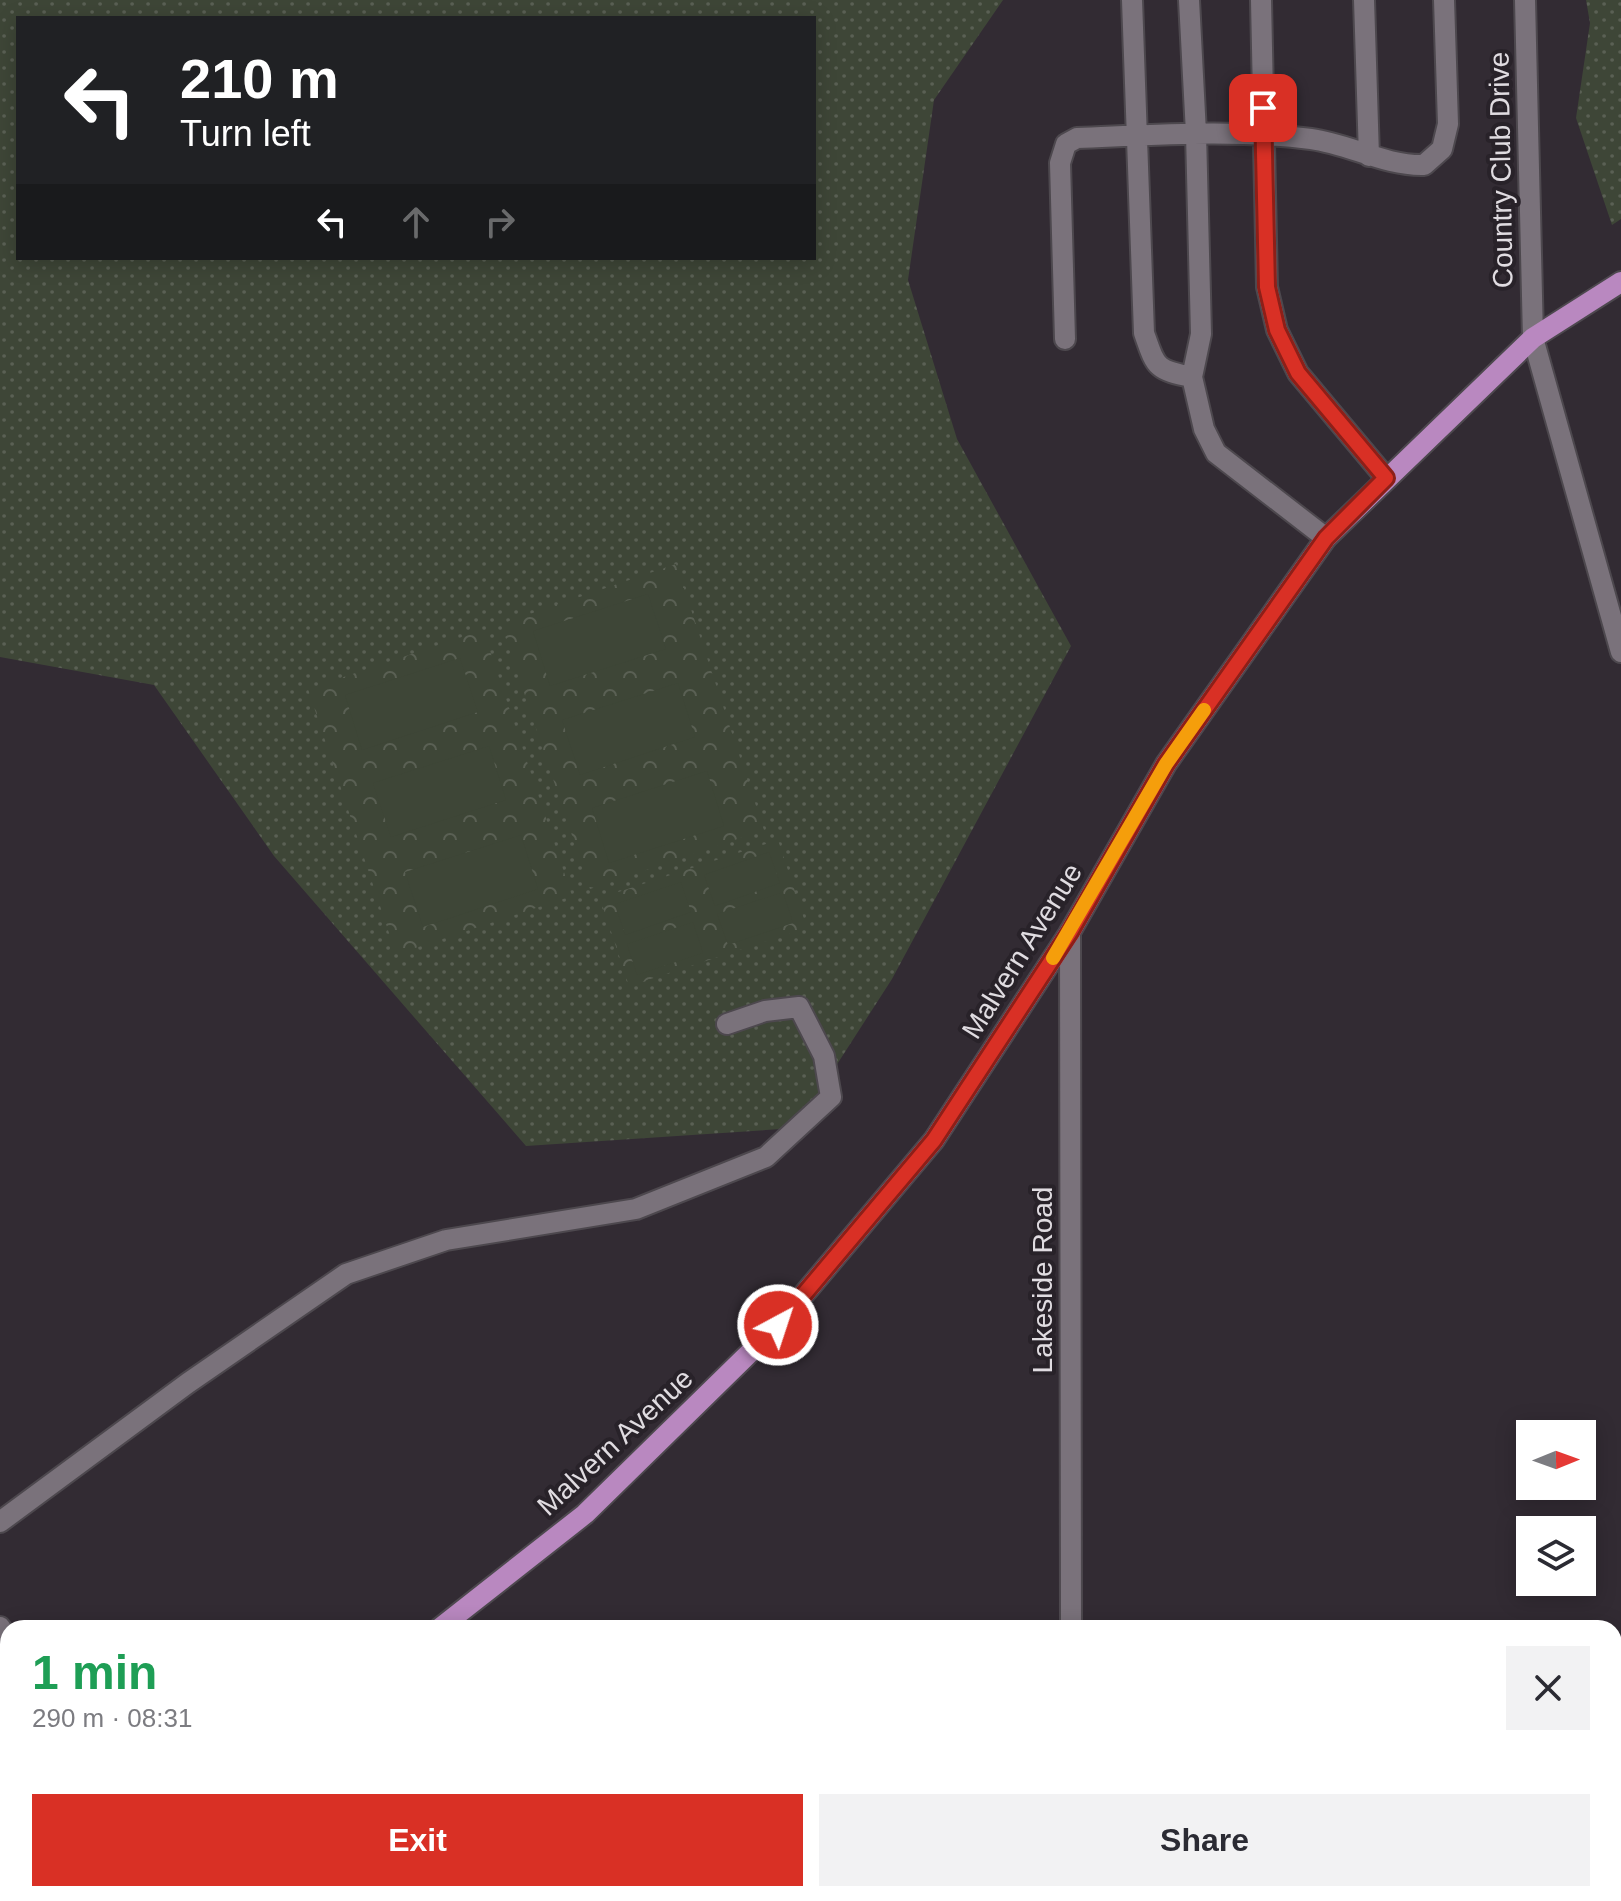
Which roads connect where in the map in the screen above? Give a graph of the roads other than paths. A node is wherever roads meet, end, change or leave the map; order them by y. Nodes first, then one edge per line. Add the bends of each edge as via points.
1 (1132, 0) edge
2 (1189, 0) edge
3 (1261, 0) edge
4 (1364, 0) edge
5 (1444, 0) edge
6 (1525, 0) edge
7 (1196, 133) junction
8 (1263, 135) junction
9 (1135, 136) junction
10 (1369, 156) junction
11 (1621, 282) edge
12 (1533, 338) junction
13 (1065, 339) dead end
14 (1192, 377) junction
15 (1386, 478) junction
16 (1326, 538) junction
17 (1621, 652) edge
18 (1070, 932) junction
19 (727, 1024) dead end
20 (0, 1522) edge
21 (450, 1620) edge
22 (1071, 1620) edge

1 - 9 street
2 - 7 street
3 - 8 street
4 - 10 street
5 - 10 street via 1448,124 1442,149 1424,165 1403,166
6 - 12 street, Country Club Drive
7 - 8 street
7 - 9 street
7 - 14 street via 1201,334
8 - 10 street via 1315,139
8 - 15 street via 1267,287 1277,330 1298,373
9 - 13 street via 1077,138 1066,144 1060,163
9 - 14 street via 1144,333 1153,360 1165,372
11 - 12 main road, Malvern Avenue
12 - 15 main road, Malvern Avenue
12 - 17 street, Country Club Drive
14 - 16 street via 1204,429 1216,453
15 - 16 main road, Malvern Avenue
16 - 18 main road, Malvern Avenue via 1166,764
18 - 21 main road, Malvern Avenue via 934,1140 778,1325 585,1514
18 - 22 street, Lakeside Road
19 - 20 street via 799,1007 824,1056 831,1097 766,1157 636,1209 446,1240 346,1274

